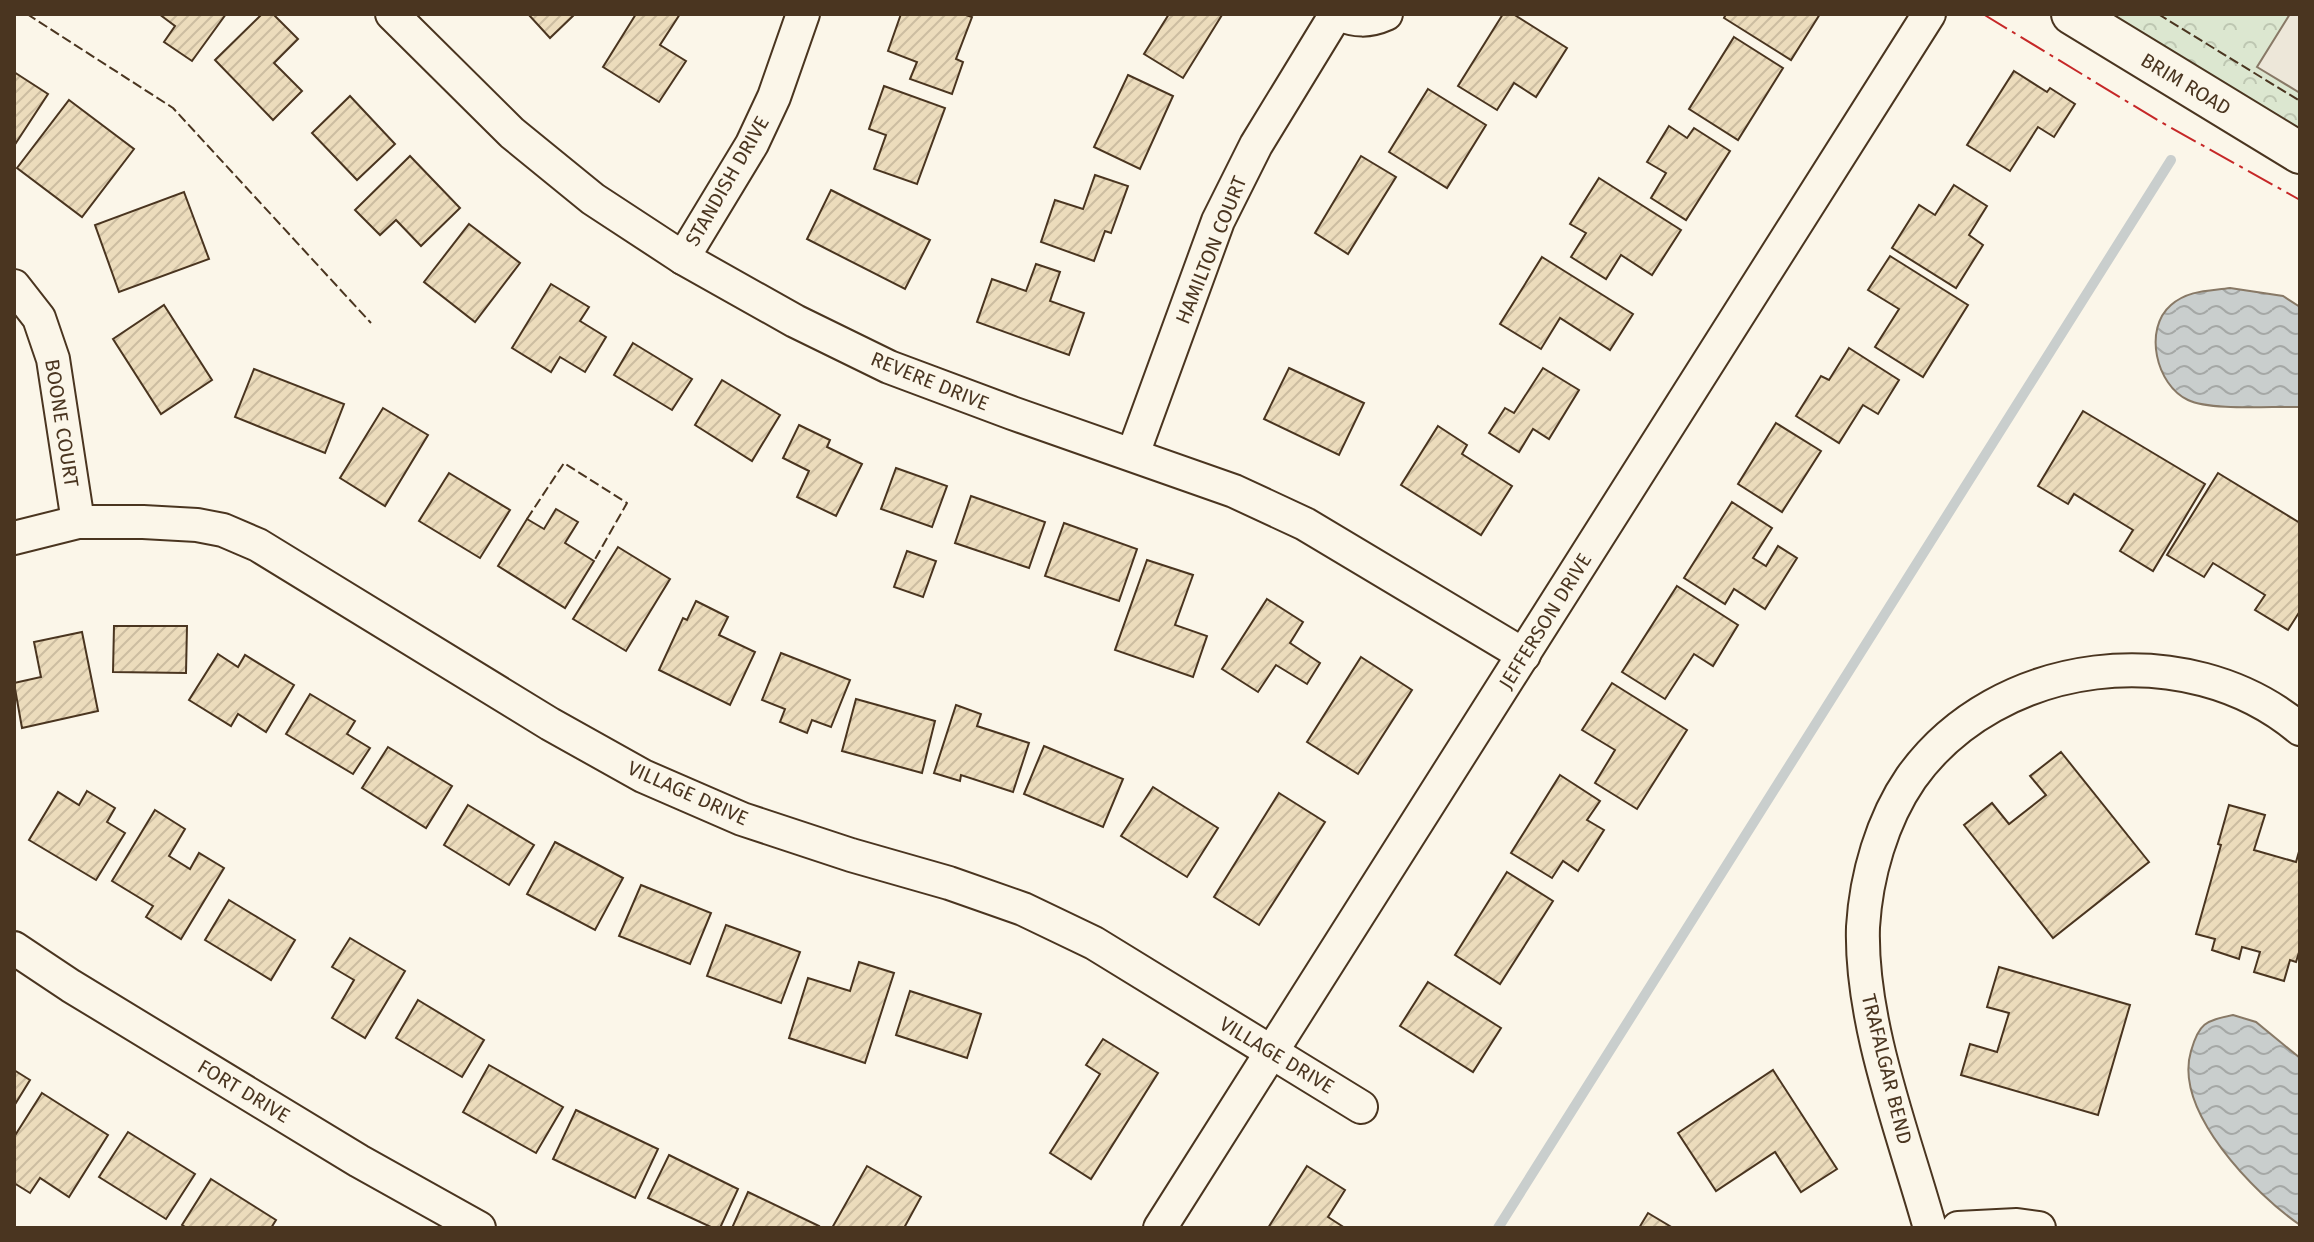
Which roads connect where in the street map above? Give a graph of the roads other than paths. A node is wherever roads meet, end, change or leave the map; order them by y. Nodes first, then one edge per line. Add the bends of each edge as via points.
1 (392, 14) edge
2 (803, 14) edge
3 (1337, 14) edge
4 (1386, 14) edge
5 (1929, 14) edge
6 (2072, 14) edge
7 (2300, 153) edge
8 (683, 258) junction
9 (14, 286) edge
10 (1133, 454) junction
11 (78, 522) junction
12 (14, 538) edge
13 (1524, 655) junction
14 (2300, 729) edge
15 (14, 948) edge
16 (1272, 1052) junction
17 (1361, 1107) dead end
18 (479, 1228) edge
19 (1160, 1228) edge
20 (1930, 1228) edge
21 (1958, 1228) edge
22 (2039, 1228) edge

1 - 8 street, REVERE DRIVE via 512,133 593,199
2 - 8 street, STANDISH DRIVE via 752,144
3 - 4 street, HAMILTON COURT via 1369,21
3 - 10 street, HAMILTON COURT via 1256,145 1218,221
5 - 13 street, JEFFERSON DRIVE
6 - 7 street, BRIM ROAD
8 - 10 street, REVERE DRIVE via 889,367
9 - 11 street, BOONE COURT via 39,318 53,359
10 - 13 street, REVERE DRIVE via 1305,524
11 - 12 street, VILLAGE DRIVE
11 - 16 street, VILLAGE DRIVE via 197,525 258,545 643,776 742,819 1023,909 1094,943
13 - 16 street, JEFFERSON DRIVE
14 - 20 street, TRAFALGAR BEND via 2235,689 2186,673 2107,670 2017,694 1969,720 1913,776 1887,823 1870,873 1863,926 1865,980 1874,1033
15 - 18 street, FORT DRIVE via 359,1161
16 - 17 street, VILLAGE DRIVE
16 - 19 street, JEFFERSON DRIVE
21 - 22 street

